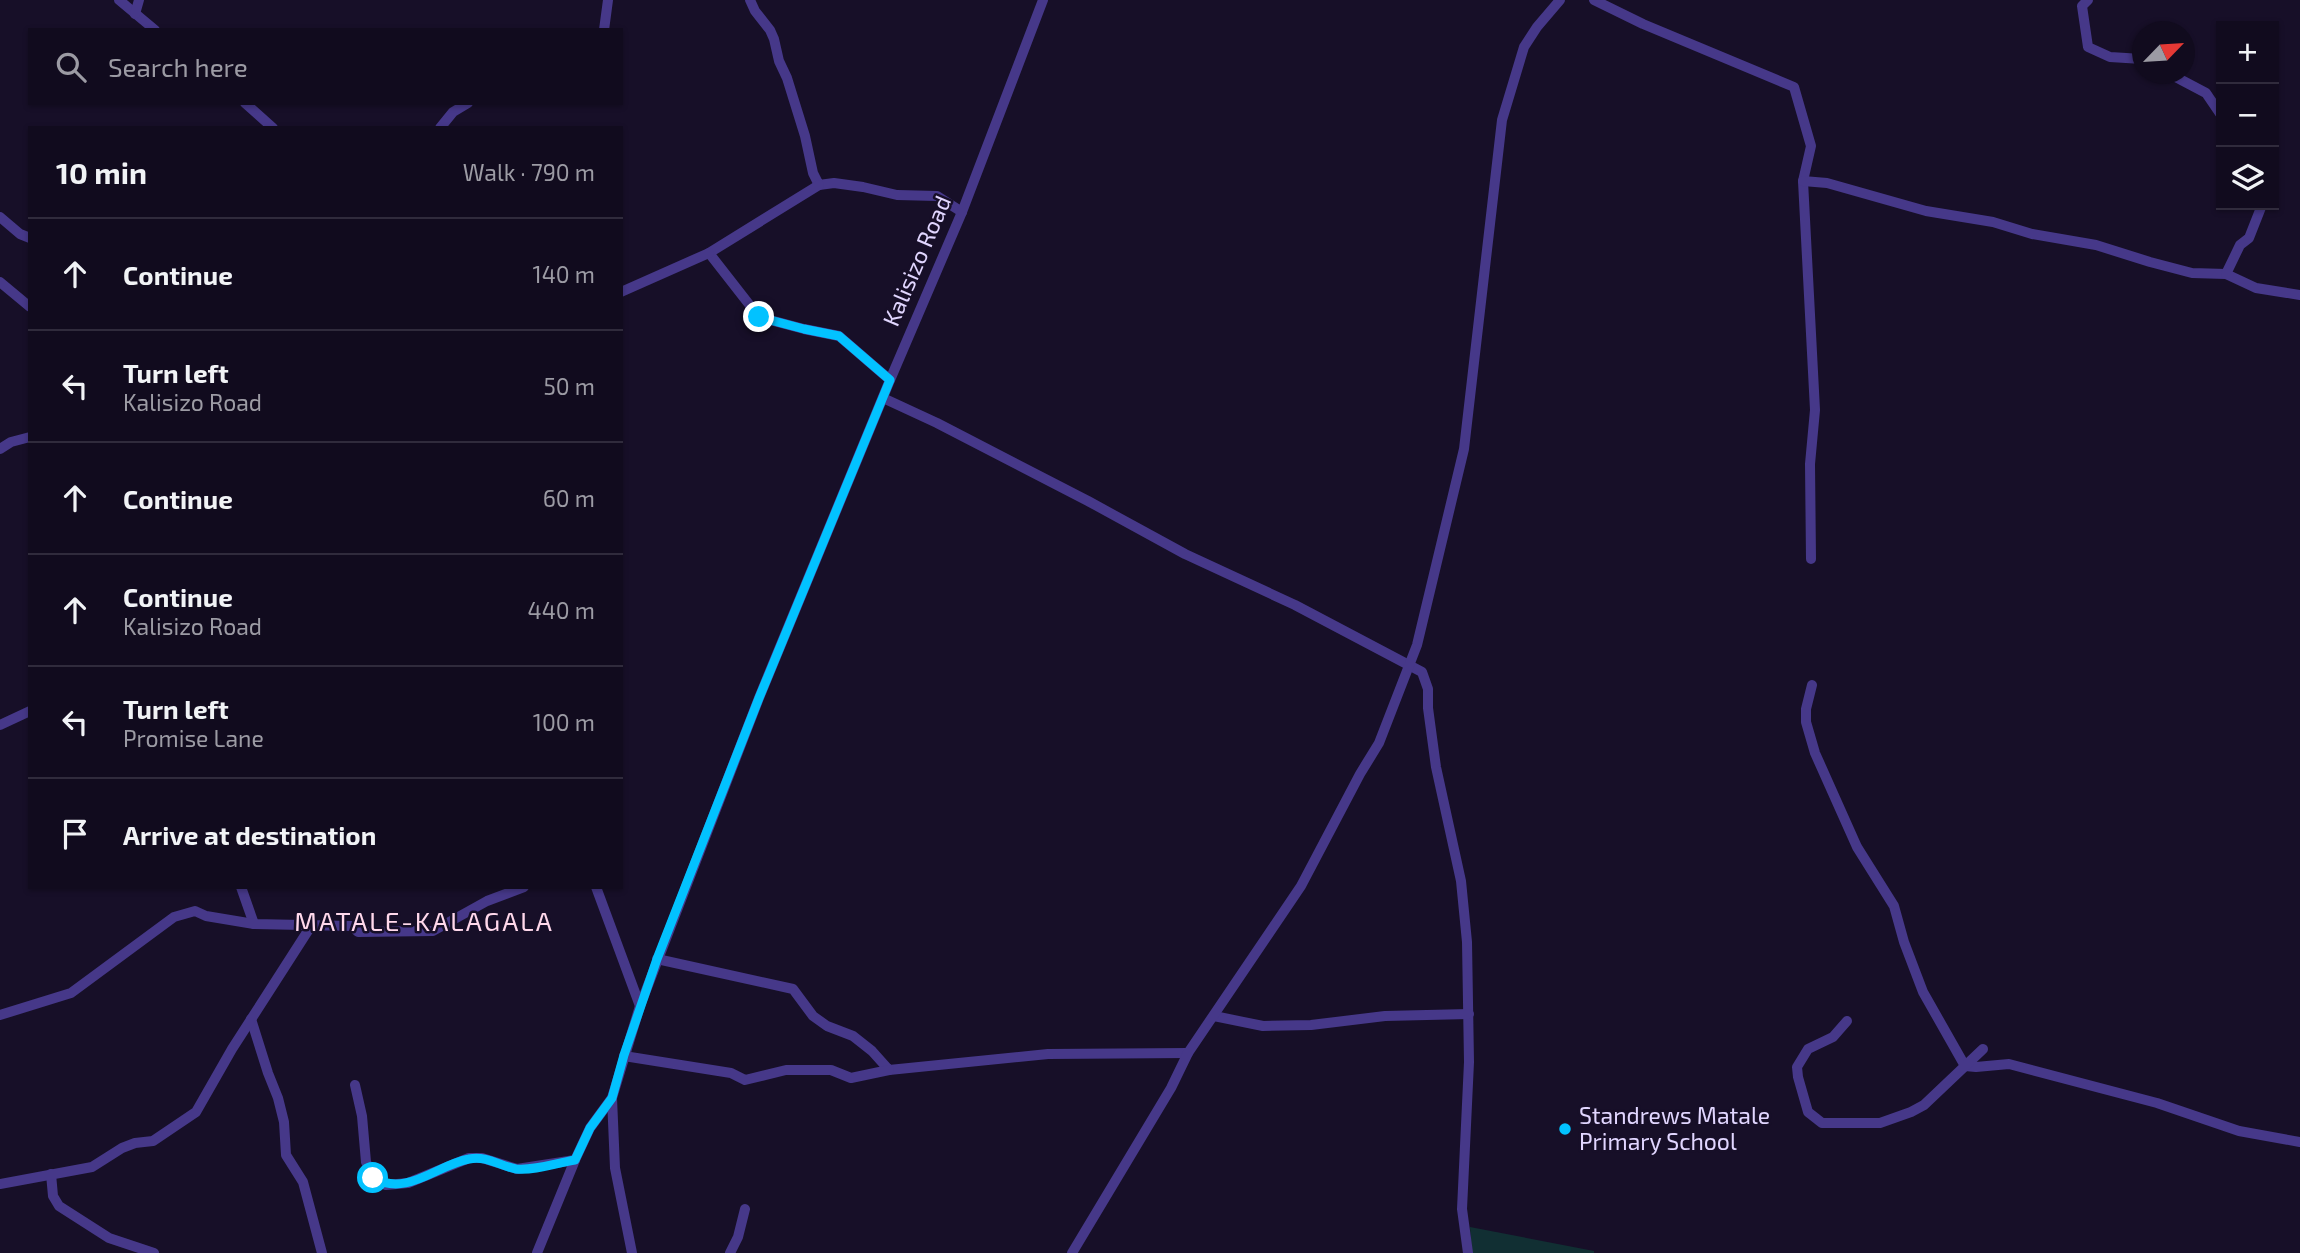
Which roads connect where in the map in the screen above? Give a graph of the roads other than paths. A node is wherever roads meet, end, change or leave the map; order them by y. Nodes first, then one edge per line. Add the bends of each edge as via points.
1 (119, 0) edge
2 (139, 0) edge
3 (608, 0) edge
4 (750, 0) edge
5 (1043, 0) edge
6 (1560, 0) edge
7 (1594, 0) edge
8 (2088, 0) edge
9 (135, 14) junction
10 (152, 28) edge
11 (604, 28) edge
12 (2132, 59) edge
13 (2189, 84) edge
14 (247, 105) edge
15 (465, 105) edge
16 (2216, 108) edge
17 (271, 126) edge
18 (442, 126) edge
19 (1803, 181) junction
20 (819, 185) junction
21 (2260, 210) edge
22 (962, 212) junction
23 (0, 217) edge
24 (28, 237) edge
25 (709, 253) junction
26 (2226, 274) junction
27 (0, 282) edge
28 (623, 291) edge
29 (2300, 295) edge
30 (28, 305) edge
31 (890, 380) junction
32 (883, 398) junction
33 (28, 438) edge
34 (0, 449) edge
35 (1811, 559) dead end
36 (1409, 666) junction
37 (1812, 685) dead end
38 (28, 712) edge
39 (0, 726) edge
40 (242, 889) edge
41 (519, 889) edge
42 (597, 889) edge
43 (254, 923) junction
44 (311, 926) junction
45 (657, 959) junction
46 (640, 1006) junction
47 (1469, 1014) junction
48 (0, 1015) edge
49 (1214, 1016) junction
50 (251, 1018) junction
51 (1847, 1021) dead end
52 (1983, 1049) dead end
53 (1188, 1054) junction
54 (624, 1055) junction
55 (1965, 1066) junction
56 (889, 1070) junction
57 (355, 1085) dead end
58 (612, 1098) junction
59 (2300, 1142) edge
60 (575, 1160) junction
61 (51, 1174) junction
62 (0, 1184) edge
63 (745, 1209) dead end
64 (731, 1252) edge
65 (154, 1253) edge
66 (322, 1253) edge
67 (537, 1253) edge
68 (632, 1253) edge
69 (1072, 1253) edge
70 (1468, 1253) edge

1 - 9 street
2 - 9 street
3 - 11 street
4 - 20 street via 774,39
5 - 22 street, Kalisizo Road
6 - 36 street via 1524,47 1502,120 1464,449
7 - 19 street via 1794,88 1811,146
8 - 12 street via 2082,6 2088,47 2110,57
9 - 10 street
13 - 16 street via 2206,93
14 - 17 street
15 - 18 street
19 - 26 street via 2096,245 2192,273
19 - 35 street via 1815,410
20 - 22 street via 937,196
20 - 25 street
21 - 26 street
22 - 31 street, Kalisizo Road
23 - 24 street
25 - 28 street
25 - 31 street via 759,317 839,336
26 - 29 street via 2256,288
27 - 30 street
31 - 32 street, Kalisizo Road
32 - 36 street
32 - 45 street, Kalisizo Road
33 - 34 street
36 - 47 street via 1422,672 1426,680 1436,767 1461,881
36 - 49 street via 1379,743 1301,886
37 - 55 street via 1806,722 1815,753 1857,847 1894,906 1923,992
38 - 39 street
40 - 43 street
41 - 44 street via 433,931 358,932 352,926
42 - 46 street
43 - 44 street
43 - 48 street via 186,912 71,993
44 - 50 street
45 - 46 street, Kalisizo Road
45 - 56 street via 793,989 813,1016 827,1027 853,1036
46 - 54 street, Kalisizo Road
47 - 49 street via 1263,1026
47 - 70 street via 1462,1198
49 - 53 street
50 - 61 street via 196,1112 153,1141 122,1148 92,1167
50 - 66 street via 278,1098 286,1154 303,1182
51 - 55 street via 1833,1037 1808,1049 1797,1067 1808,1112 1822,1123 1880,1123 1898,1118 1924,1105
52 - 55 street
53 - 56 street via 1048,1054
53 - 69 street
54 - 56 street via 731,1073 745,1080 786,1070 831,1070 850,1079
54 - 58 street, Kalisizo Road
55 - 59 street via 2008,1064 2157,1103 2239,1131
57 - 60 street via 366,1162 373,1178 386,1185 408,1183 469,1158 517,1169
58 - 60 street via 590,1128
58 - 68 street via 615,1168
60 - 67 street
61 - 62 street
61 - 65 street via 59,1206 109,1238
63 - 64 street

